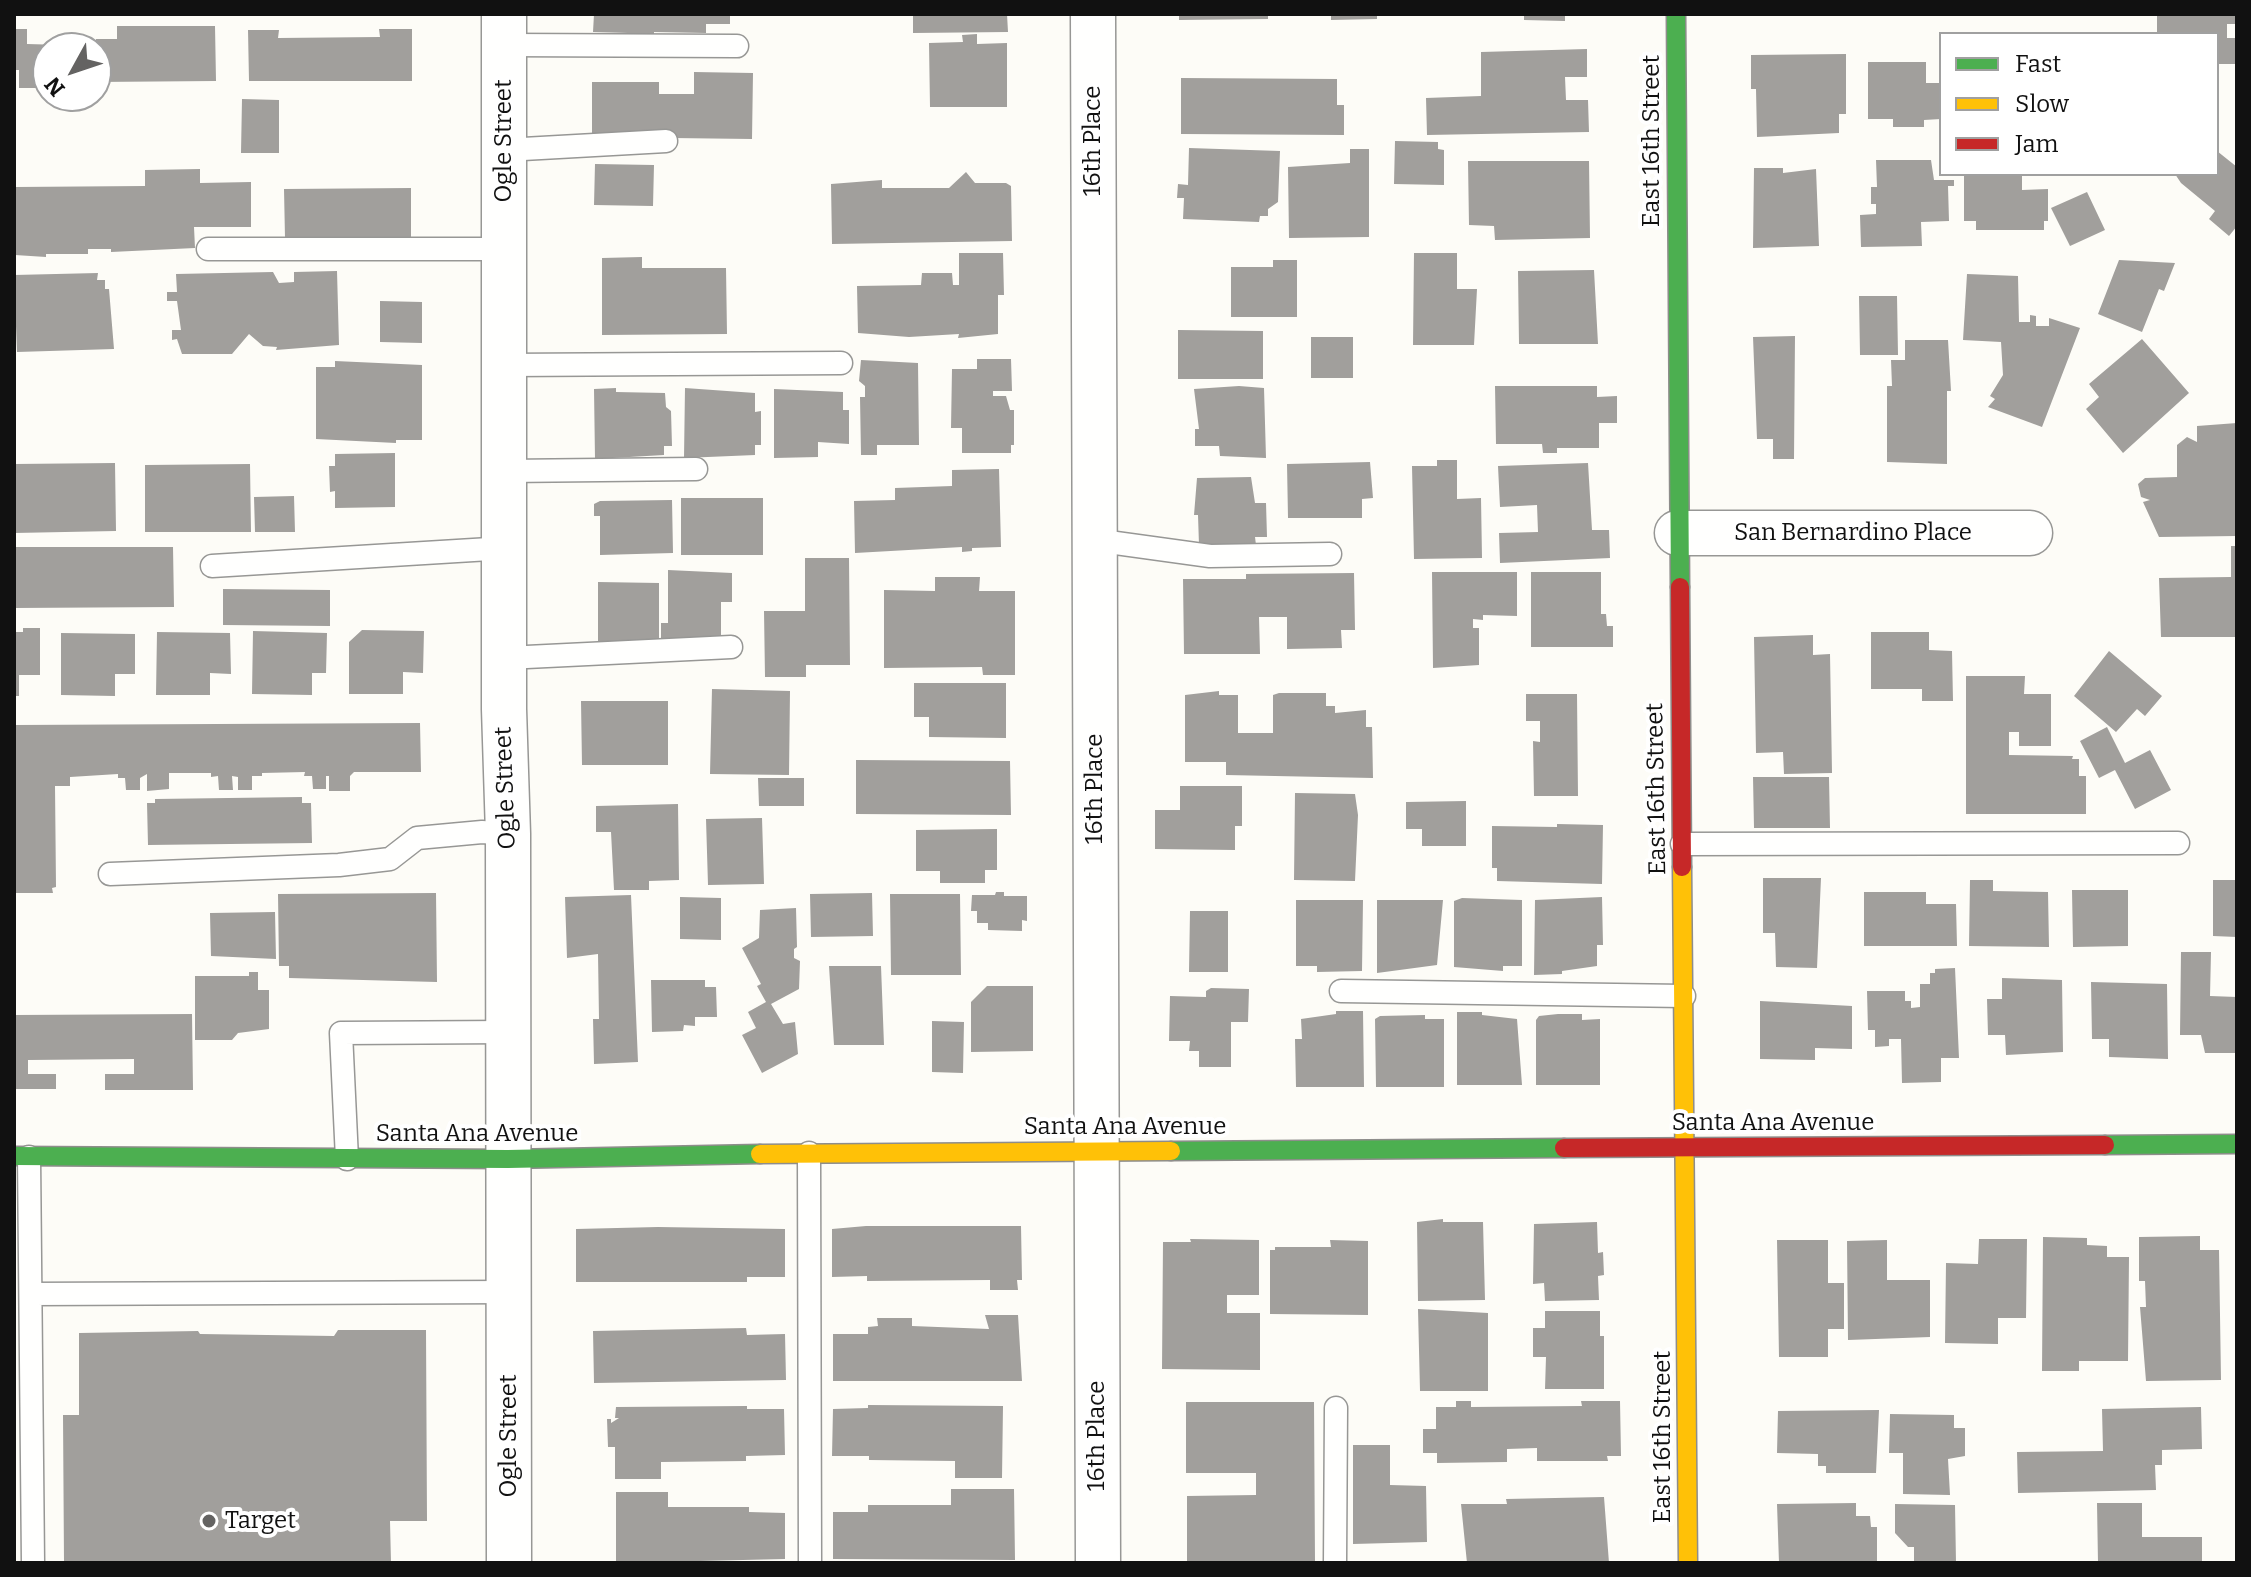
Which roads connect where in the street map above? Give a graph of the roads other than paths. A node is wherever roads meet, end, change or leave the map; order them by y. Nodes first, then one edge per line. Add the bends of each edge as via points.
1 (1093, 14) edge
2 (1676, 14) edge
3 (504, 30) edge
4 (737, 46) dead end
5 (666, 141) dead end
6 (505, 150) junction
7 (208, 249) dead end
8 (503, 249) junction
9 (841, 363) dead end
10 (506, 365) junction
11 (696, 469) dead end
12 (506, 471) junction
13 (1677, 533) junction
14 (2030, 533) dead end
15 (1094, 540) junction
16 (506, 548) junction
17 (1330, 554) dead end
18 (212, 566) dead end
19 (731, 647) dead end
20 (506, 658) junction
21 (508, 834) junction
22 (2178, 843) dead end
23 (1682, 844) junction
24 (110, 874) dead end
25 (1341, 991) dead end
26 (1684, 996) junction
27 (508, 1032) junction
28 (2237, 1144) edge
29 (1686, 1148) junction
30 (1096, 1151) junction
31 (809, 1153) junction
32 (22, 1156) edge
33 (347, 1159) junction
34 (508, 1159) junction
35 (508, 1292) junction
36 (31, 1294) junction
37 (1336, 1408) dead end
38 (33, 1563) edge
39 (509, 1563) edge
40 (810, 1563) edge
41 (1098, 1563) edge
42 (1335, 1563) edge
43 (1688, 1563) edge

1 - 15 street, 16th Place
2 - 13 street, East 16th Street
3 - 4 lane
3 - 6 street, Ogle Street
5 - 6 lane
6 - 8 street, Ogle Street
7 - 8 lane
8 - 10 street, Ogle Street
9 - 10 lane
10 - 12 street, Ogle Street
11 - 12 lane
12 - 16 street, Ogle Street
13 - 14 street, San Bernardino Place
13 - 23 street, East 16th Street
15 - 17 lane via 1210,556
15 - 30 street, 16th Place
16 - 18 lane
16 - 20 street, Ogle Street
19 - 20 lane
20 - 21 street, Ogle Street
21 - 24 lane via 417,838 390,859 339,865
21 - 27 street, Ogle Street
22 - 23 lane
23 - 26 street, East 16th Street
25 - 26 lane
26 - 29 street, East 16th Street
27 - 33 lane via 341,1033
27 - 34 street, Ogle Street
28 - 29 street, Santa Ana Avenue
29 - 30 street, Santa Ana Avenue
29 - 43 street, East 16th Street
30 - 31 street, Santa Ana Avenue
30 - 41 street, 16th Place
31 - 34 street, Santa Ana Avenue
31 - 40 lane
32 - 33 street, Santa Ana Avenue
32 - 36 lane
33 - 34 street, Santa Ana Avenue
34 - 35 street, Ogle Street
35 - 36 lane
35 - 39 street, Ogle Street
36 - 38 lane
37 - 42 lane

